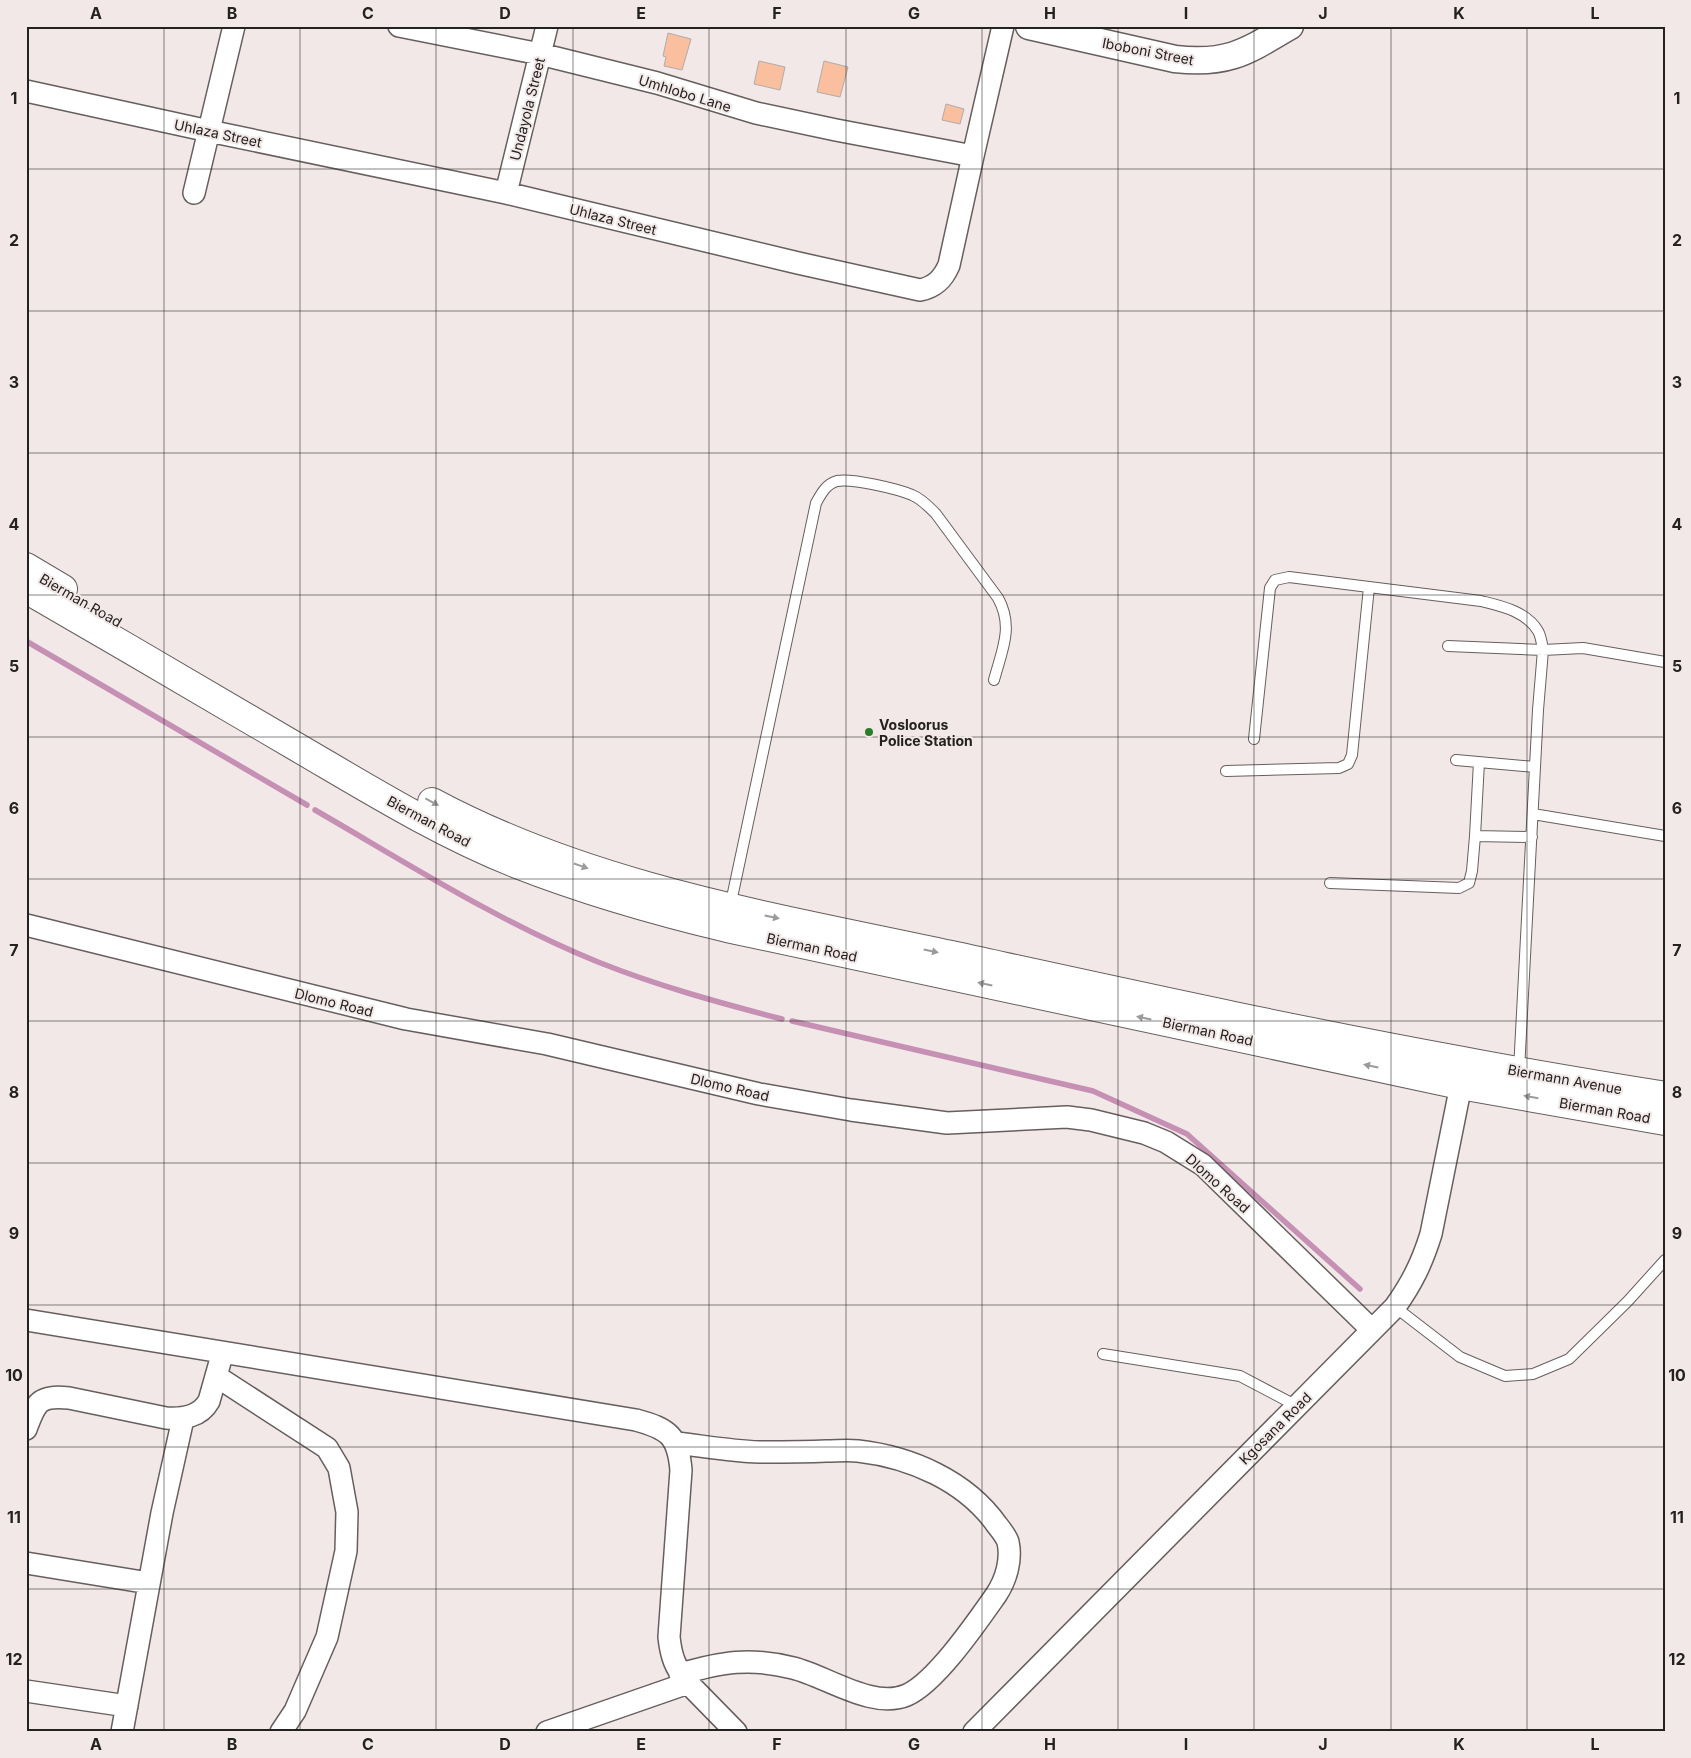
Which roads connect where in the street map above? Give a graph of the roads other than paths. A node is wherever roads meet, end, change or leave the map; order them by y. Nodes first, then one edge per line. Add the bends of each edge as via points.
1 (234, 26) edge
2 (399, 26) edge
3 (548, 26) edge
4 (1003, 26) edge
5 (1029, 26) edge
6 (1290, 26) edge
7 (540, 54) junction
8 (26, 91) edge
9 (209, 131) junction
10 (973, 156) junction
11 (194, 193) dead end
12 (506, 193) junction
13 (26, 567) edge
14 (1368, 587) junction
15 (26, 589) edge
16 (1448, 646) dead end
17 (1542, 650) junction
18 (1665, 662) edge
19 (994, 680) dead end
20 (1254, 739) dead end
21 (1456, 760) dead end
22 (1479, 762) junction
23 (1535, 767) junction
24 (1226, 771) dead end
25 (1533, 814) junction
26 (1475, 836) junction
27 (1665, 836) edge
28 (1532, 837) junction
29 (1330, 883) dead end
30 (730, 908) junction
31 (26, 925) edge
32 (1519, 1071) junction
33 (1463, 1074) junction
34 (1665, 1096) edge
35 (1665, 1121) edge
36 (1665, 1260) edge
37 (1394, 1307) junction
38 (26, 1320) edge
39 (1372, 1330) junction
40 (222, 1352) junction
41 (1103, 1354) dead end
42 (216, 1376) junction
43 (1297, 1406) junction
44 (183, 1419) junction
45 (26, 1429) edge
46 (676, 1443) junction
47 (26, 1563) edge
48 (149, 1584) junction
49 (684, 1679) junction
50 (26, 1691) edge
51 (127, 1706) junction
52 (122, 1732) edge
53 (281, 1732) edge
54 (547, 1732) edge
55 (736, 1732) edge
56 (974, 1732) edge

1 - 9 street
2 - 7 street, Umhlobo Lane
3 - 7 street, Undayola Street
4 - 10 street, Uhlaza Street
5 - 6 street, Iboboni Street via 1192,61 1211,61 1242,54
7 - 10 street, Umhlobo Lane via 657,83 756,113
7 - 12 street, Undayola Street
8 - 9 street, Uhlaza Street
9 - 11 street
9 - 12 street, Uhlaza Street
10 - 12 street, Uhlaza Street via 949,265 938,283 920,290
13 -> 30 main road, Bierman Road via 456,816 544,853 634,884
14 - 17 lane via 1508,607 1527,619 1539,632
14 - 20 lane via 1289,576 1275,580 1270,588
14 - 24 lane via 1352,755 1348,764 1340,768
33 -> 15 main road, Bierman Road via 728,928 658,912 584,889 516,863 429,822
16 - 17 lane
17 - 18 lane via 1583,648
17 - 23 lane
19 - 30 lane via 1006,636 1004,610 936,514 914,495 900,490 850,481 836,482 823,490 816,503
21 - 22 lane
22 - 23 lane
22 - 26 lane
23 - 25 lane
25 - 27 lane
25 - 28 lane
26 - 28 lane
26 - 29 lane via 1469,882 1459,888
28 - 32 lane
30 -> 33 main road, Bierman Road via 1160,1000
31 - 39 street, Dlomo Road via 397,1016 547,1044 759,1094 947,1123 1067,1117 1144,1133 1166,1142 1203,1165
32 - 33 main road, Biermann Avenue
32 - 34 main road, Biermann Avenue
35 -> 33 main road, Bierman Road
33 - 37 street, Kgosana Road via 1431,1234 1415,1277
36 - 37 lane via 1569,1359 1533,1374 1505,1376 1460,1357
37 - 39 street, Kgosana Road
38 - 40 street
39 - 43 street, Kgosana Road
40 - 42 street
40 - 46 street via 636,1420 654,1425
41 - 43 lane via 1240,1376
42 - 44 street via 206,1407
42 - 53 street via 327,1448 339,1468 347,1512 346,1552 327,1637 296,1711
43 - 56 street, Kgosana Road
44 - 45 street via 53,1396 36,1406
44 - 48 street
46 - 49 street via 681,1470 669,1637 672,1657
46 - 49 street via 756,1452 856,1450 890,1456 920,1466 976,1500 1008,1542 1006,1576 1001,1588 934,1674 905,1696 875,1697 795,1668 741,1661 716,1664
47 - 48 street
48 - 51 street
49 - 54 street
49 - 55 street
50 - 51 street
51 - 52 street

